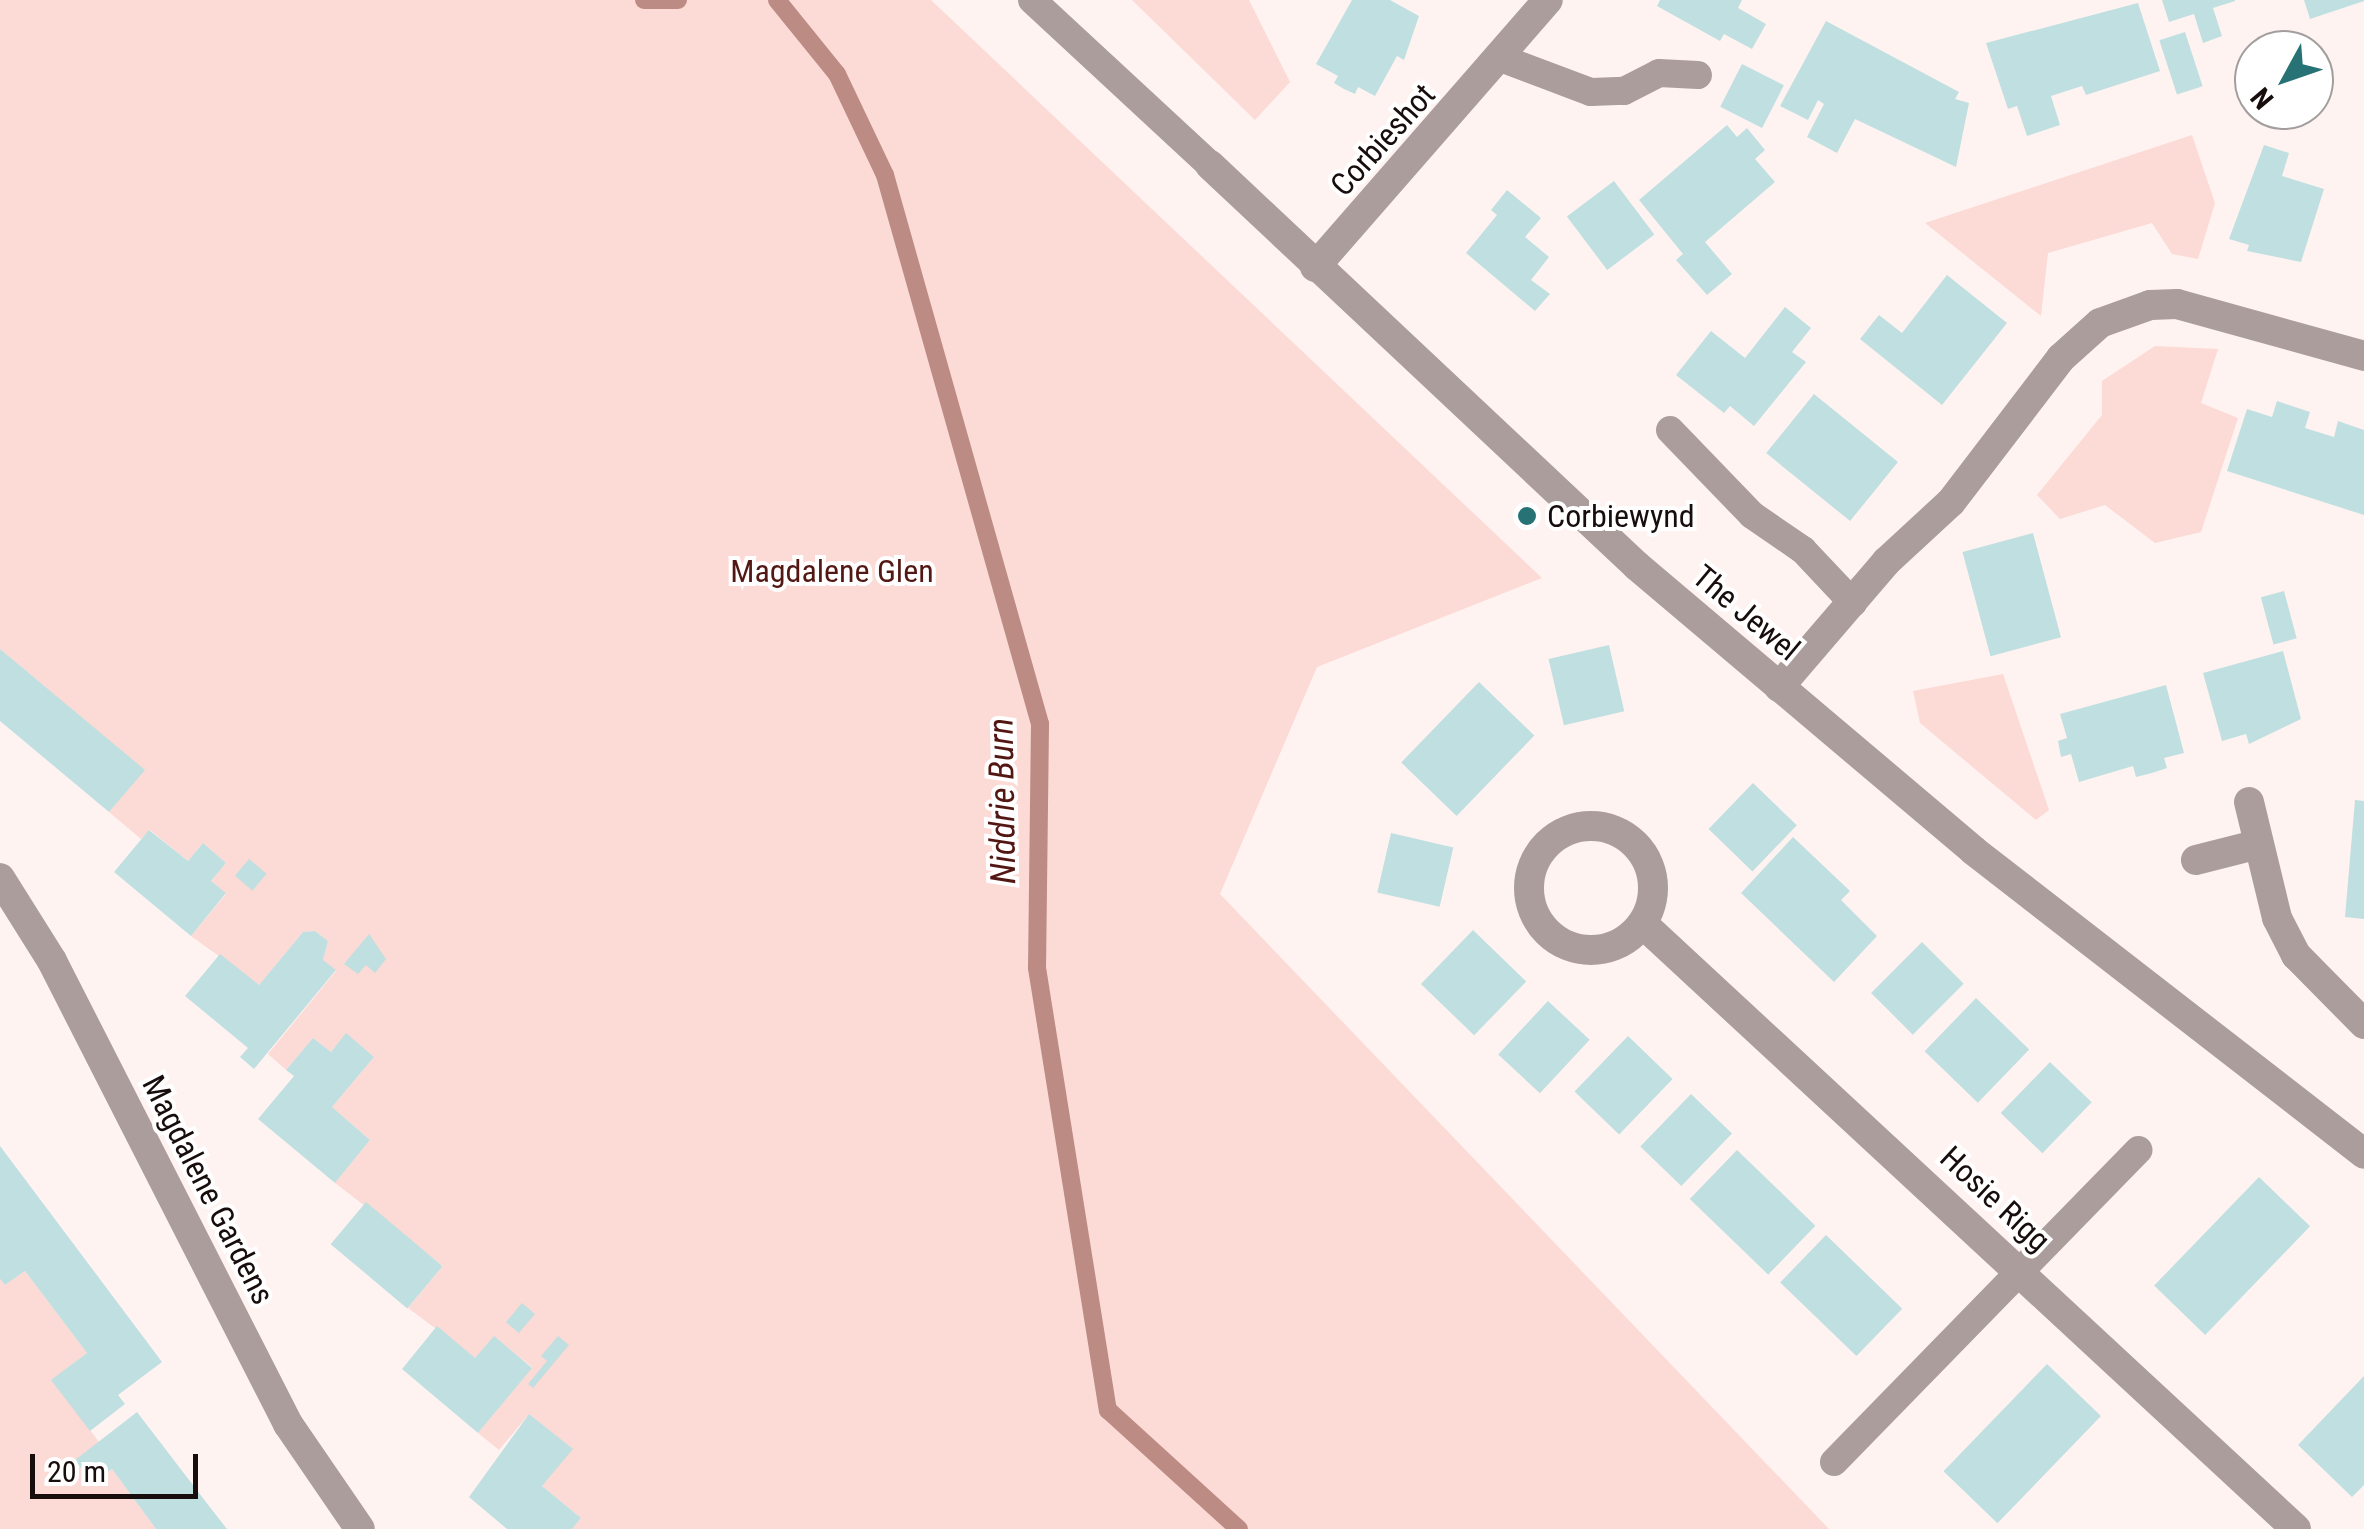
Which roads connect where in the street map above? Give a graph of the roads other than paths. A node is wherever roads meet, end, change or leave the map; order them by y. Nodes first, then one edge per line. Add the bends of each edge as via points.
1 (1032, 0) edge
2 (1548, 0) edge
3 (1502, 59) junction
4 (1698, 74) dead end
5 (1210, 166) joint
6 (1315, 267) junction
7 (2364, 356) edge
8 (1670, 430) dead end
9 (1852, 603) junction
10 (1779, 688) junction
11 (2249, 802) dead end
12 (2256, 845) junction
13 (2196, 860) dead end
14 (0, 878) edge
15 (1643, 924) junction
16 (2364, 1024) edge
17 (2138, 1150) dead end
18 (2364, 1154) edge
19 (2022, 1272) junction
20 (1834, 1462) dead end
21 (360, 1529) edge
22 (2296, 1529) edge

1 - 5 lane, The Jewel
2 - 3 street, Corbieshot
3 - 4 lane via 1590,92 1624,91 1660,74
3 - 6 street, Corbieshot
5 - 6 street, The Jewel
6 - 10 street, The Jewel via 1637,566
7 - 9 street via 2176,304 2150,305 2100,322 2061,358 1950,502
8 - 9 lane
9 - 10 street
10 - 18 street, The Jewel via 2032,898
11 - 12 street
12 - 13 street
12 - 16 street via 2296,955
14 - 21 street, Magdalene Gardens via 67,989 288,1424
15 - 15 street via 1627,940 1600,950 1574,948 1541,928 1530,900 1532,865 1546,844 1589,825 1637,845 1650,866 1653,899
15 - 19 street, Hosie Rigg
17 - 19 lane
19 - 20 lane
19 - 22 street, Hosie Rigg

